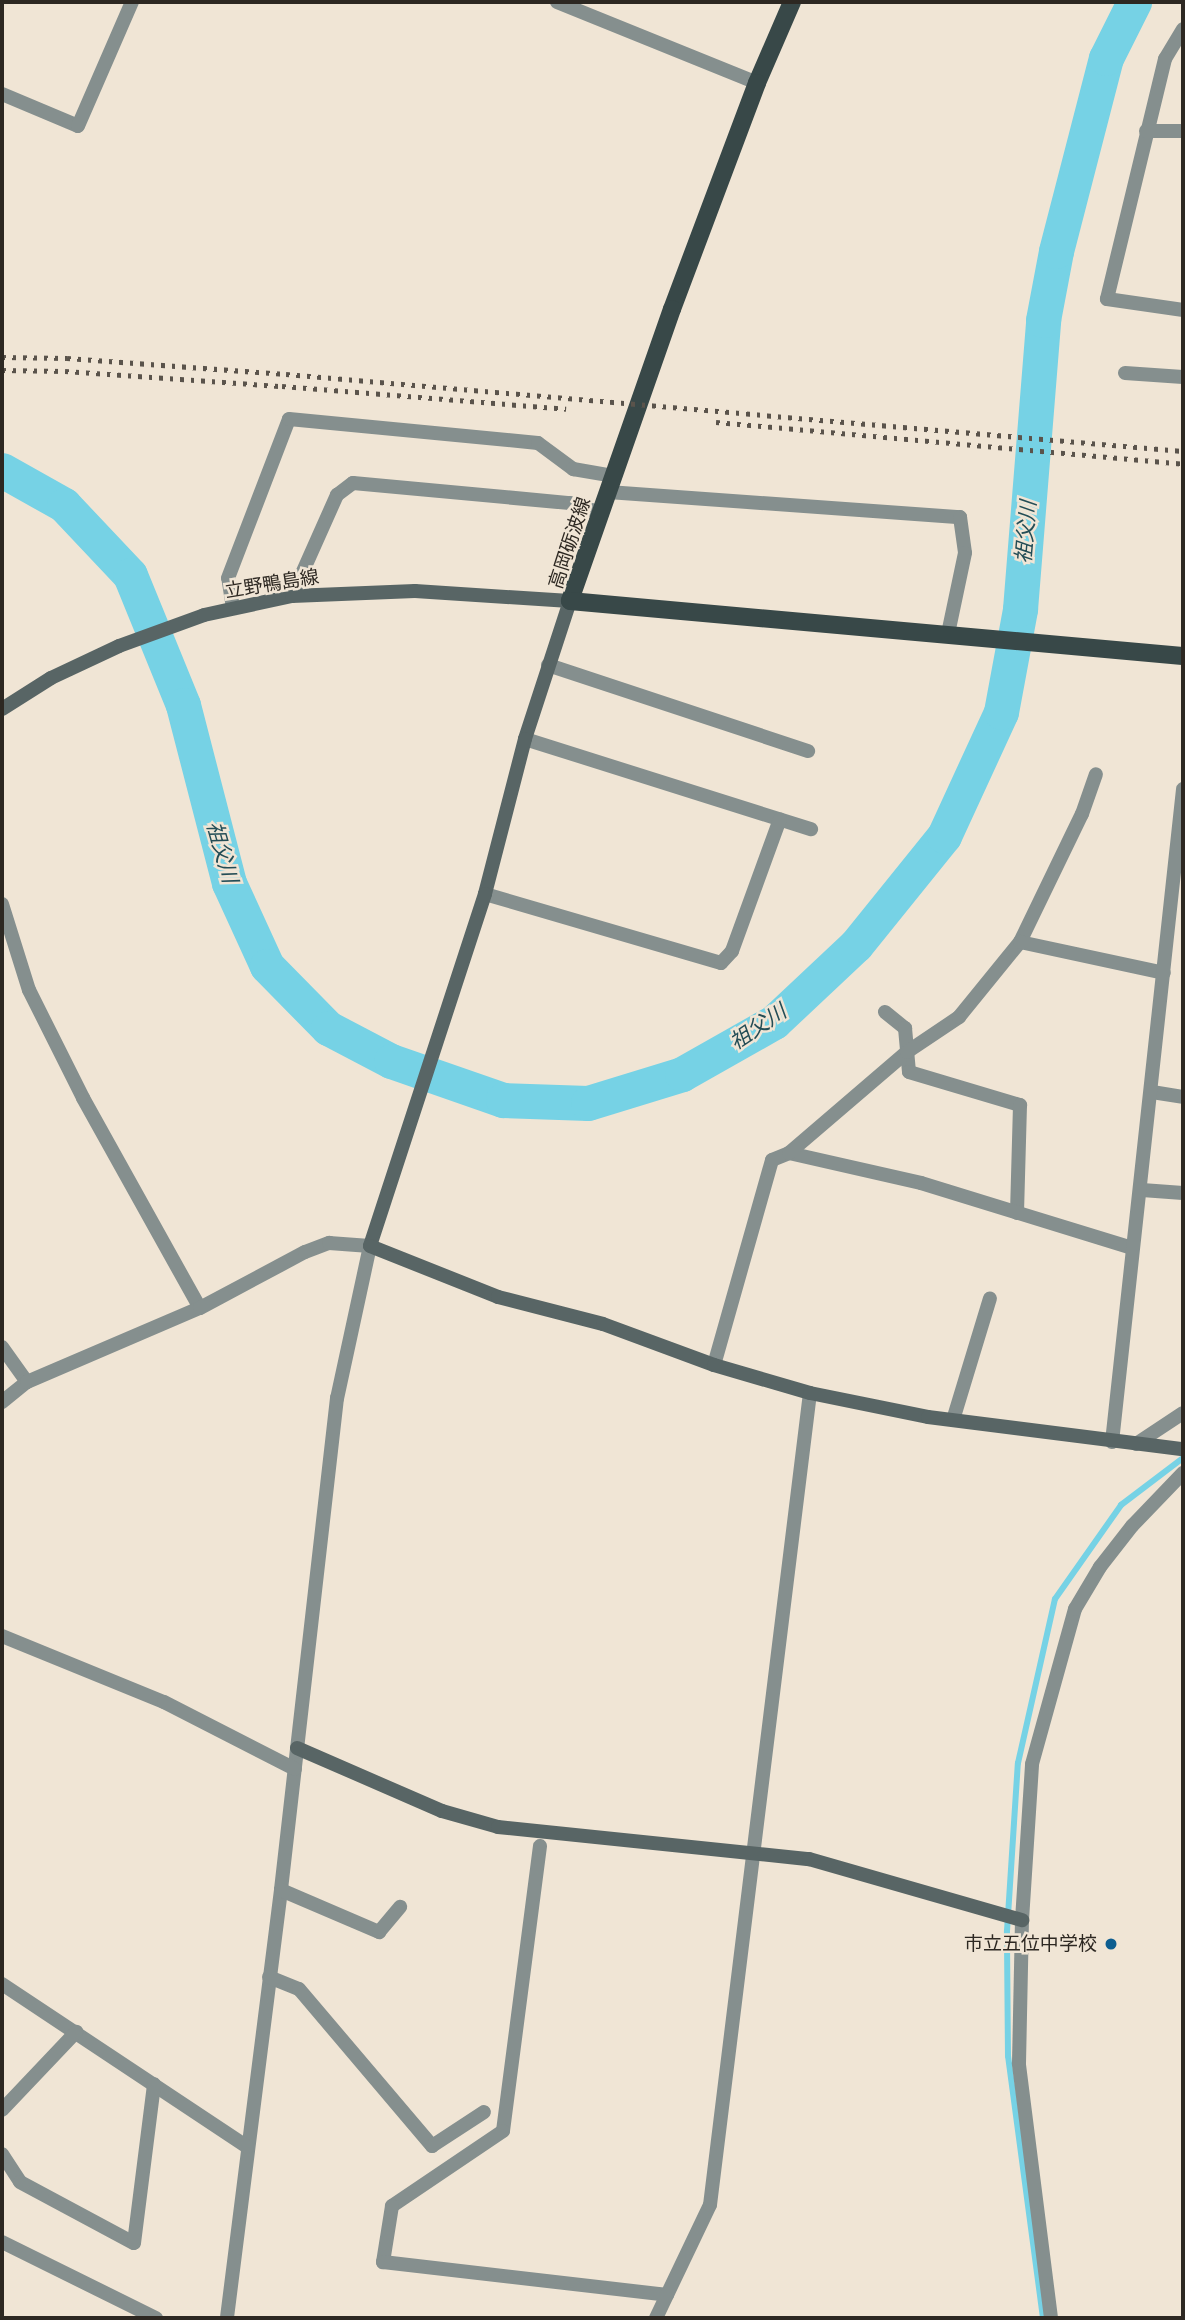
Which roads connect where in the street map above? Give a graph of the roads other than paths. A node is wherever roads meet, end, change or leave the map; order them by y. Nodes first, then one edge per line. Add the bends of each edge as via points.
1 (132, 2) edge
2 (557, 2) edge
3 (792, 2) edge
4 (573, 5) edge
5 (1183, 29) edge
6 (757, 83) junction
7 (2, 94) edge
8 (1146, 131) junction
9 (1183, 131) edge
10 (1183, 310) edge
11 (1125, 373) dead end
12 (1183, 377) edge
13 (611, 484) junction
14 (601, 513) junction
15 (292, 596) junction
16 (570, 601) junction
17 (233, 608) junction
18 (948, 634) junction
19 (1183, 656) edge
20 (548, 665) junction
21 (2, 709) edge
22 (525, 739) junction
23 (808, 751) dead end
24 (1096, 774) dead end
25 (1183, 789) edge
26 (780, 819) junction
27 (811, 829) dead end
28 (485, 894) junction
29 (2, 904) edge
30 (1020, 942) junction
31 (1164, 973) junction
32 (885, 1012) dead end
33 (907, 1052) junction
34 (1152, 1092) junction
35 (1183, 1097) edge
36 (789, 1153) junction
37 (1142, 1190) junction
38 (1183, 1194) edge
39 (1017, 1213) junction
40 (370, 1246) junction
41 (1132, 1248) junction
42 (990, 1298) dead end
43 (200, 1308) junction
44 (2, 1347) edge
45 (715, 1365) junction
46 (27, 1382) junction
47 (810, 1393) junction
48 (2, 1402) edge
49 (1183, 1413) edge
50 (953, 1420) junction
51 (1112, 1442) junction
52 (1136, 1444) junction
53 (1183, 1449) edge
54 (1183, 1473) edge
55 (2, 1636) edge
56 (297, 1748) junction
57 (295, 1769) junction
58 (540, 1846) dead end
59 (753, 1852) junction
60 (281, 1890) junction
61 (400, 1907) dead end
62 (1023, 1920) junction
63 (269, 1977) junction
64 (2, 1984) edge
65 (76, 2032) junction
66 (154, 2084) junction
67 (2, 2110) edge
68 (484, 2112) dead end
69 (247, 2147) junction
70 (2, 2154) edge
71 (2, 2242) edge
72 (667, 2295) junction
73 (156, 2318) edge
74 (227, 2318) edge
75 (656, 2318) edge
76 (1051, 2318) edge

1 - 7 street via 78,126
2 - 4 street
3 - 6 main road, 高岡砺波線
4 - 6 street
5 - 8 street via 1165,59
6 - 13 main road, 高岡砺波線
8 - 9 street
8 - 10 street via 1107,299
11 - 12 street
13 - 14 main road, 高岡砺波線
13 - 17 street via 573,469 538,443 289,419 229,578
13 - 18 street via 960,517 965,554
14 - 15 street via 570,503 353,483 337,495
14 - 16 main road, 高岡砺波線
15 - 16 street, 立野鴨島線 via 415,592
15 - 17 street, 立野鴨島線
16 - 18 main road, 高岡砺波線
16 - 20 street
17 - 21 street, 立野鴨島線 via 120,646 51,678
18 - 19 main road, 高岡砺波線
20 - 22 street
20 - 23 street
22 - 26 street
22 - 28 street
24 - 30 street via 1082,814
25 - 31 street
26 - 27 street
26 - 28 street via 732,951 721,963
28 - 40 street
29 - 43 street via 29,990 83,1098
30 - 31 street
30 - 33 street via 959,1017
31 - 34 street
32 - 33 street via 905,1028
33 - 36 street
33 - 39 street via 909,1072 1020,1105
34 - 35 street
34 - 37 street
36 - 39 street via 921,1183
36 - 45 street via 772,1160
37 - 38 street
37 - 41 street
39 - 41 street
40 - 43 street via 329,1243
40 - 45 street via 498,1297 603,1324
40 - 56 street via 337,1398
41 - 51 street
42 - 50 street
43 - 46 street
44 - 46 street
45 - 47 street
46 - 48 street
47 - 50 street
47 - 59 street
49 - 52 street
50 - 51 street
51 - 52 street
52 - 53 street
54 - 62 street via 1132,1526 1075,1609 1032,1764
55 - 57 street via 163,1702
56 - 57 street
56 - 59 street via 442,1811 498,1827
57 - 60 street
58 - 72 street via 503,2132 392,2206 383,2262
59 - 62 street via 809,1859
59 - 72 street via 710,2205
60 - 61 street via 379,1932
60 - 63 street
62 - 76 street via 1018,2063
63 - 68 street via 299,1989 432,2146
63 - 69 street
64 - 65 street
65 - 66 street
65 - 67 street
66 - 69 street
66 - 70 street via 134,2243 20,2182
69 - 74 street
71 - 73 street
72 - 75 street

